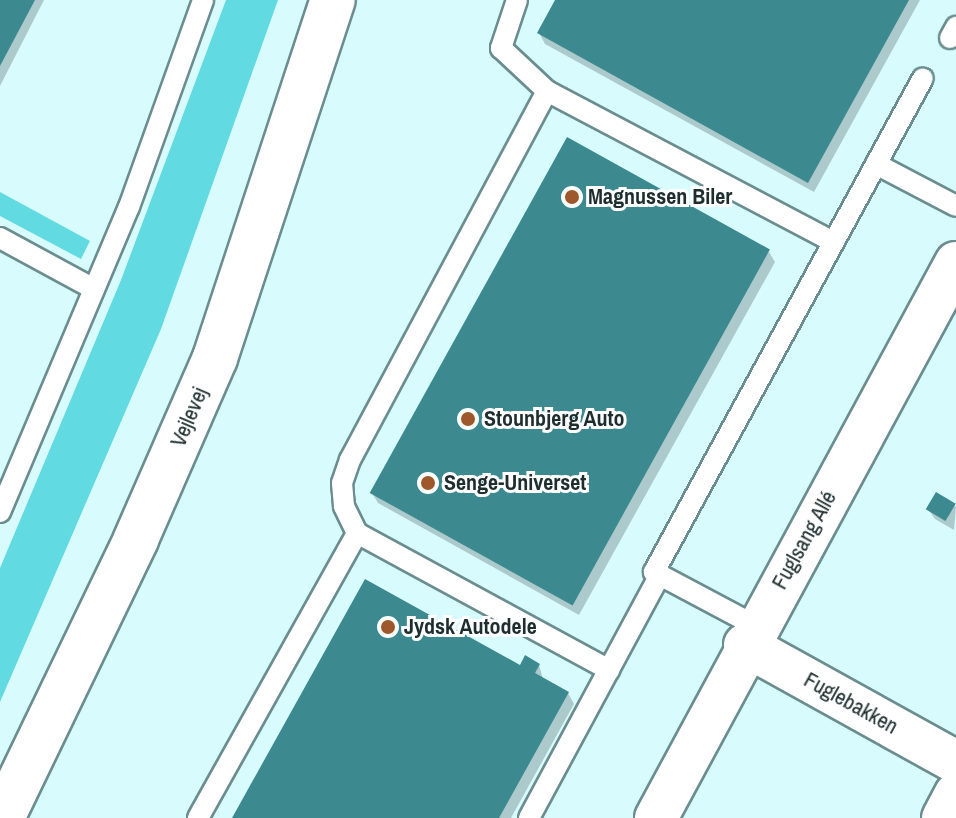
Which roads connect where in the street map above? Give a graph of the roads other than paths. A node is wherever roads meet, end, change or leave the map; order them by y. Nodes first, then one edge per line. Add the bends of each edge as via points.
1 (203, 0) edge
2 (333, 0) edge
3 (517, 0) edge
4 (923, 78) dead end
5 (547, 91) junction
6 (876, 164) junction
7 (956, 206) edge
8 (0, 238) edge
9 (834, 242) junction
10 (956, 263) edge
11 (94, 289) junction
12 (0, 512) edge
13 (357, 533) junction
14 (660, 575) junction
15 (751, 636) junction
16 (609, 670) junction
17 (956, 762) edge
18 (956, 794) edge
19 (533, 817) edge
20 (2, 818) edge
21 (198, 818) edge
22 (656, 818) edge
23 (943, 818) edge

1 - 11 lane
2 - 20 street, Vejlevej via 215,358 136,539
3 - 5 lane via 501,48
4 - 6 lane
5 - 9 lane
5 - 13 lane via 350,460 343,495
6 - 7 lane
6 - 9 lane
8 - 11 lane
9 - 14 lane via 654,572
10 - 15 street, Fuglsang Allé
11 - 12 lane
13 - 16 lane
13 - 21 lane
14 - 15 lane
14 - 16 lane
15 - 17 street, Fuglebakken
15 - 22 street, Fuglsang Allé
16 - 19 lane
18 - 23 street

